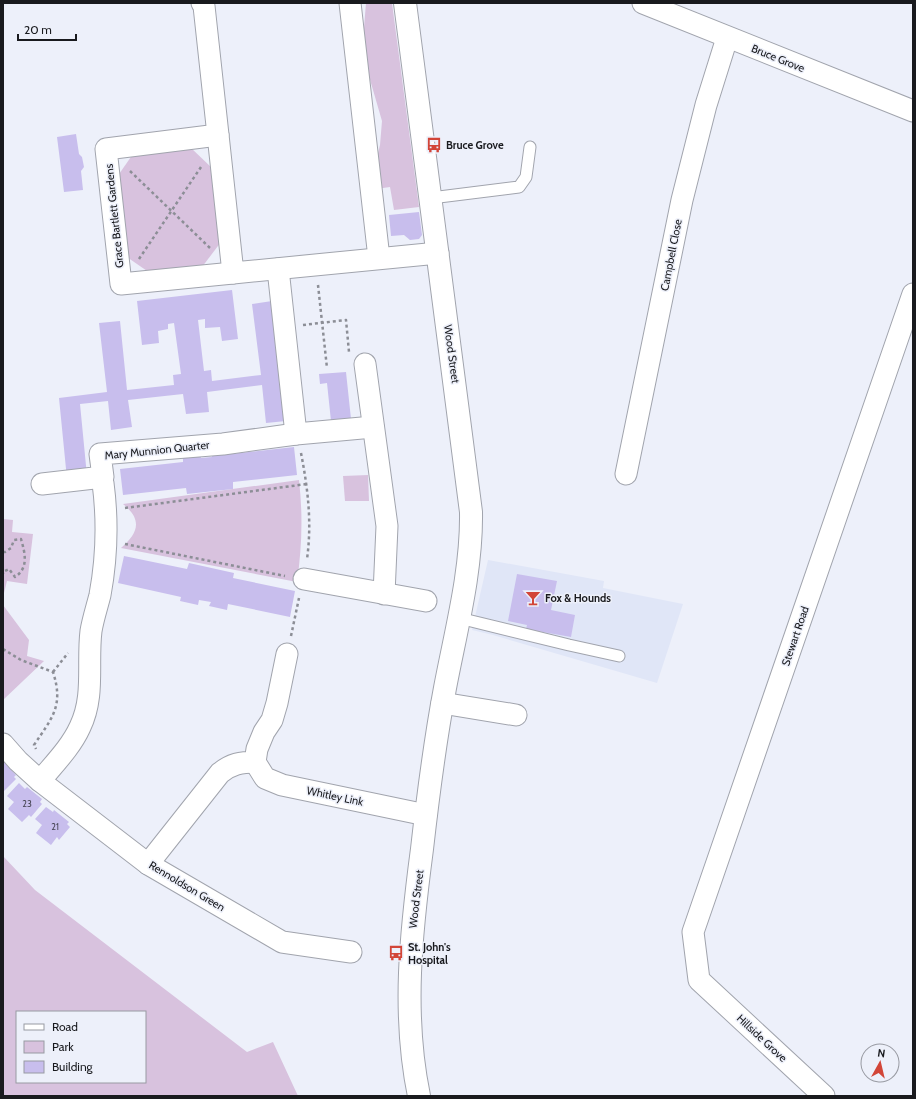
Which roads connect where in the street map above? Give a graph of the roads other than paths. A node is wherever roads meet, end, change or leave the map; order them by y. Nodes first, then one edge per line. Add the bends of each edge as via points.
1 (202, 3) edge
2 (350, 3) edge
3 (405, 3) edge
4 (643, 3) edge
5 (727, 38) junction
6 (913, 111) edge
7 (218, 135) junction
8 (530, 147) dead end
9 (430, 198) junction
10 (438, 253) junction
11 (379, 258) junction
12 (278, 269) junction
13 (233, 273) junction
14 (913, 294) edge
15 (358, 361) road end
16 (373, 427) junction
17 (296, 434) junction
18 (626, 474) dead end
19 (103, 483) dead end
20 (42, 484) dead end
21 (304, 579) road end
22 (384, 594) junction
23 (426, 602) dead end
24 (459, 618) junction
25 (287, 654) road end
26 (619, 656) dead end
27 (442, 703) junction
28 (516, 714) dead end
29 (3, 744) edge
30 (255, 762) junction
31 (45, 775) junction
32 (426, 815) junction
33 (148, 864) junction
34 (351, 952) dead end
35 (699, 980) joint
36 (419, 1096) edge
37 (824, 1096) edge

1 - 7 street
2 - 11 street
3 - 9 main road, Wood Street
4 - 5 street, Bruce Grove
5 - 6 street, Bruce Grove
5 - 18 street, Campbell Close via 706,105 682,200
7 - 13 street
7 - 13 street, Grace Bartlett Gardens via 106,149 121,284
8 - 9 lane via 526,177 519,187
9 - 10 main road, Wood Street
10 - 11 street, Grace Bartlett Gardens
10 - 24 main road, Wood Street via 471,512 471,550
11 - 12 street, Grace Bartlett Gardens
12 - 13 street, Grace Bartlett Gardens
12 - 17 street
14 - 35 street, Stewart Road via 693,932
15 - 16 street
16 - 17 street, Mary Munnion Quarter
16 - 22 street via 387,526
17 - 20 street, Mary Munnion Quarter via 223,444 100,454 103,477
19 - 31 street via 107,541 100,596 91,631 88,705 80,727
21 - 22 street
22 - 23 street
24 - 26 lane
24 - 27 main road, Wood Street
25 - 30 street via 272,720 257,749
27 - 28 street
27 - 32 main road, Wood Street
29 - 31 street, Rennoldson Green via 18,761
30 - 32 street, Whitley Link via 265,778 282,785
30 - 33 street via 241,762 228,766 220,773
31 - 33 street, Rennoldson Green
32 - 36 main road, Wood Street via 409,966 410,1023
33 - 34 street, Rennoldson Green via 282,942
35 - 37 street, Hillside Grove

